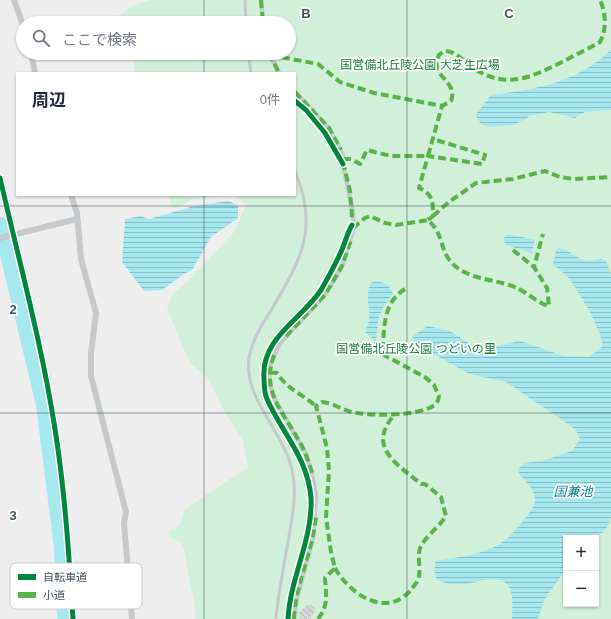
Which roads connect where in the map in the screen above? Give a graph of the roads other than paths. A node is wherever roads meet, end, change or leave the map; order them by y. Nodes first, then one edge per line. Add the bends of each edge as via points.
1 (14, 0) edge
2 (245, 0) edge
3 (261, 0) edge
4 (20, 16) edge
5 (246, 16) edge
6 (262, 16) edge
7 (32, 60) edge
8 (249, 60) edge
9 (273, 60) edge
10 (34, 72) edge
11 (251, 72) edge
12 (279, 72) edge
13 (296, 93) edge
14 (296, 174) edge
15 (0, 178) edge
16 (71, 196) edge
17 (77, 219) junction
18 (13, 234) junction
19 (0, 238) edge
20 (69, 563) edge
21 (127, 563) edge
22 (72, 609) edge
23 (131, 609) edge
24 (73, 619) edge
25 (132, 619) edge
26 (276, 619) edge
27 (294, 619) edge

1 - 4 street
2 - 5 lane
3 - 6 street
7 - 10 street
8 - 11 lane
9 - 12 street
13 - 27 street via 329,128 343,155 351,198 353,231 342,266 325,295 280,343 271,363 269,378 273,396 305,452 316,494 314,538 296,598
14 - 26 lane via 304,195 306,235 292,274 259,329 249,359 250,379 255,395 283,443 294,476 294,500
15 - 18 street
16 - 17 street
17 - 18 street
17 - 21 street via 81,259 96,313 91,376 126,512 124,524
18 - 19 street
18 - 20 street via 54,427
22 - 24 street
23 - 25 street

